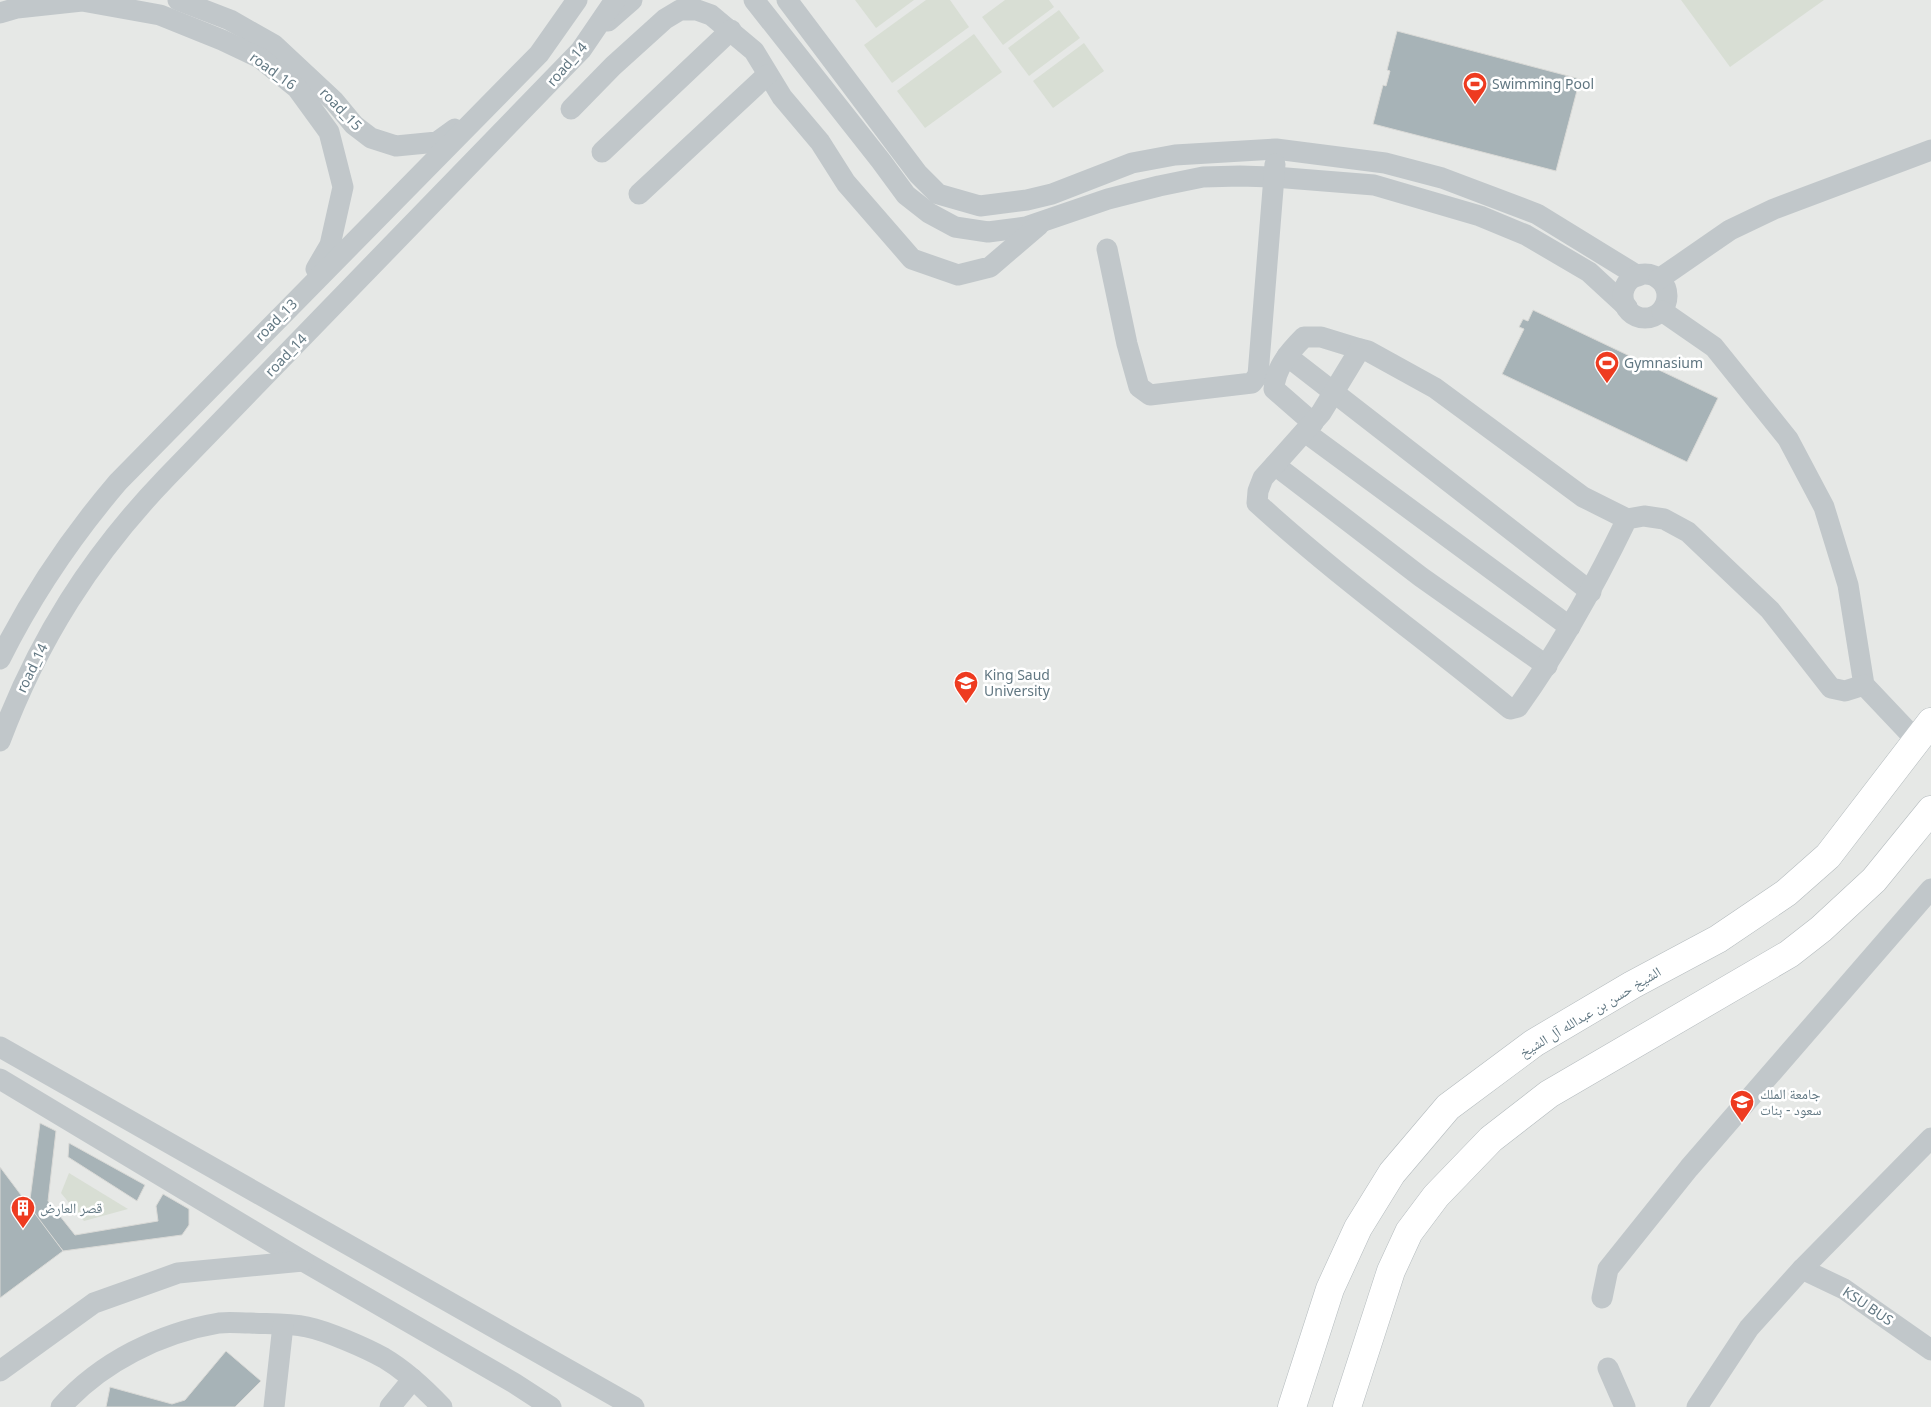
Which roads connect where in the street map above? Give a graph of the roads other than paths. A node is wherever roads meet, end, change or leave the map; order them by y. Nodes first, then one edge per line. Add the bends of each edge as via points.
1 (178, 0) edge
2 (577, 0) edge
3 (614, 0) edge
4 (632, 0) edge
5 (754, 0) edge
6 (787, 0) edge
7 (0, 13) edge
8 (731, 30) junction
9 (588, 40) junction
10 (767, 75) junction
11 (486, 108) junction
12 (571, 109) dead end
13 (1276, 150) junction
14 (1931, 150) edge
15 (602, 152) dead end
16 (1274, 177) junction
17 (639, 194) dead end
18 (1044, 222) junction
19 (1107, 249) dead end
20 (1638, 276) junction
21 (1659, 279) junction
22 (300, 296) junction
23 (1627, 307) junction
24 (1662, 311) junction
25 (1360, 349) junction
26 (1287, 356) junction
27 (1334, 392) junction
28 (1309, 427) junction
29 (1275, 465) junction
30 (1627, 519) junction
31 (1591, 592) junction
32 (1570, 627) junction
33 (0, 659) edge
34 (1547, 666) junction
35 (1864, 685) junction
36 (1924, 731) edge
37 (0, 741) edge
38 (1931, 810) edge
39 (1931, 889) edge
40 (0, 1047) edge
41 (0, 1079) edge
42 (1931, 1138) edge
43 (303, 1261) junction
44 (1802, 1269) junction
45 (1602, 1298) dead end
46 (283, 1325) junction
47 (1931, 1350) edge
48 (1608, 1368) dead end
49 (0, 1371) edge
50 (496, 1373) junction
51 (413, 1379) junction
52 (61, 1407) edge
53 (274, 1407) edge
54 (390, 1407) edge
55 (442, 1407) edge
56 (524, 1407) edge
57 (551, 1407) edge
58 (634, 1407) edge
59 (1292, 1407) edge
60 (1348, 1407) edge
61 (1625, 1407) edge
62 (1696, 1407) edge

1 - 11 street, road_15 via 230,20 274,45 371,138 396,146 437,142
2 - 11 street, road_13 via 539,54
3 - 9 street, road_14
4 - 9 street
5 - 18 street via 906,194 929,213 955,226 988,232
6 - 13 street via 918,174 938,194 980,206 1027,200 1052,194 1132,163 1175,155
7 - 22 street, road_16 via 82,1 160,15 260,58 297,88 329,132 343,187 330,245
8 - 10 street via 754,51
8 - 12 street via 712,15 697,10 680,10 665,19 613,66
8 - 15 street
9 - 37 street, road_14 via 560,73 119,530 78,586 46,639
10 - 17 street
10 - 18 street via 820,142 846,183 912,259 958,275 990,267
11 - 22 street, road_13
13 - 16 street
13 - 20 street via 1385,163 1442,178 1537,214
14 - 21 street via 1774,209 1730,230
16 - 18 street via 1203,177 1108,199
16 - 19 street via 1258,375 1252,383 1150,395 1139,387
16 - 23 street via 1374,186 1480,216 1526,235 1589,272
20 - 21 street via 1645,274
20 - 23 street via 1631,280 1624,292
21 - 24 street via 1667,292
22 - 33 street, road_13 via 143,456 95,510 51,569
23 - 24 street via 1643,318
24 - 35 street via 1714,347 1788,438 1824,507 1848,585
25 - 26 street via 1321,337 1304,338
25 - 27 street
25 - 30 street via 1435,388 1583,497
26 - 27 street
26 - 28 street via 1274,381 1274,389
27 - 28 street
27 - 31 street
28 - 29 street
28 - 32 street
29 - 34 street via 1421,577
29 - 34 street via 1263,478 1257,503 1298,540 1510,709 1518,706
30 - 31 street
30 - 35 street via 1644,516 1664,519 1688,532 1770,610 1831,688 1845,691
31 - 32 street
32 - 34 street
35 - 36 street
36 - 59 main road, الشيخ حسن بن عبدالله آل الشيخ via 1828,856 1786,894 1718,939 1534,1043 1448,1107 1392,1173 1358,1228 1330,1289
38 - 60 main road via 1874,880 1789,954 1549,1094 1491,1139 1436,1196 1409,1232 1391,1271
39 - 45 street via 1689,1168 1608,1269
40 - 58 street
41 - 43 street
42 - 44 street
43 - 49 street via 178,1273 94,1303
43 - 50 street
44 - 47 street, KSU BUS via 1844,1289
44 - 62 street via 1749,1328
46 - 51 street via 307,1327 350,1342 385,1358
46 - 52 street via 221,1323 144,1346 76,1390
46 - 53 street
48 - 61 street
50 - 56 street
50 - 57 street
51 - 54 street
51 - 55 street

